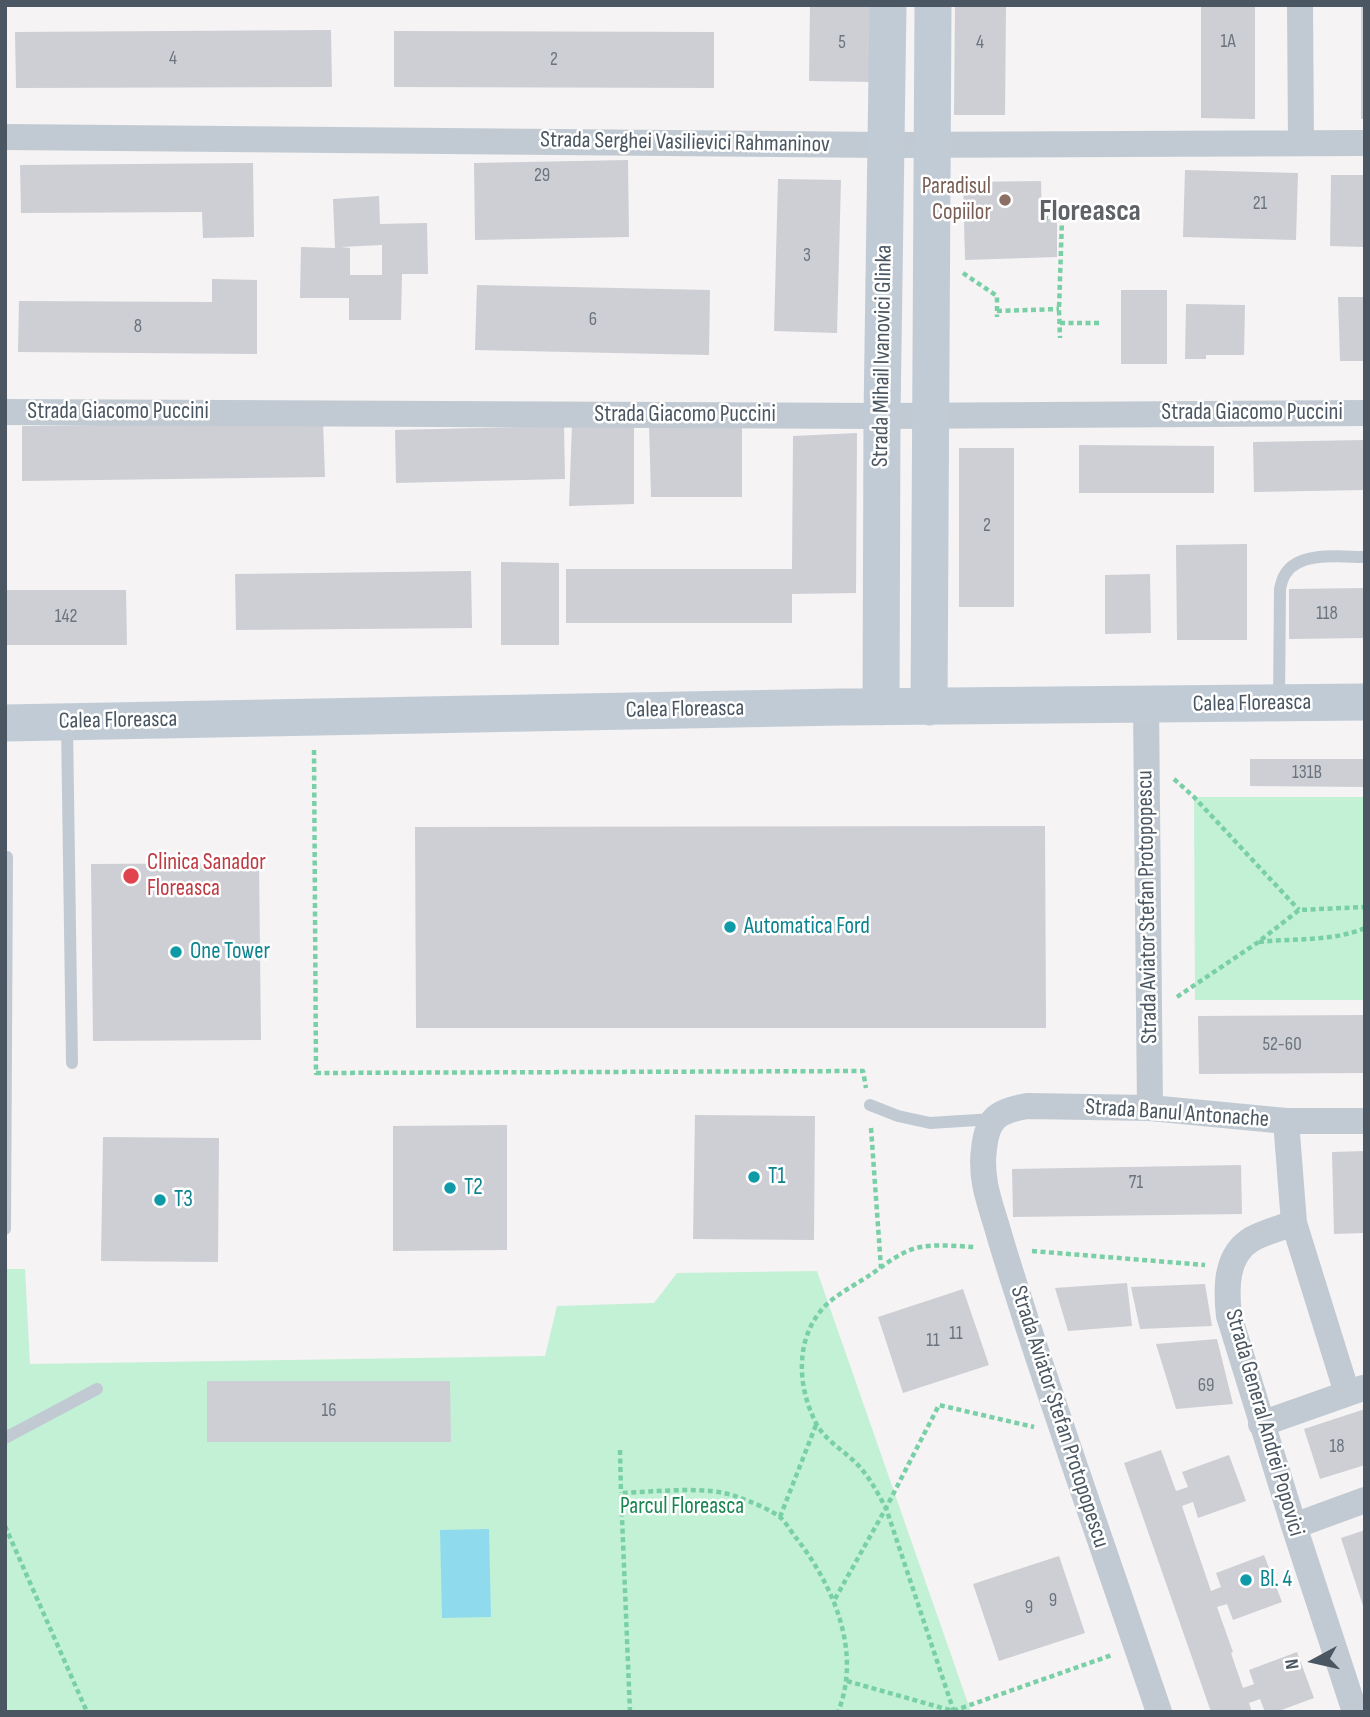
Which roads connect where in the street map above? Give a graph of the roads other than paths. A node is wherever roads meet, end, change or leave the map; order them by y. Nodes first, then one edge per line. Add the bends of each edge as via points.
1 (888, 5) edge
2 (933, 5) edge
3 (1300, 5) edge
4 (5, 137) edge
5 (1301, 143) junction
6 (1365, 144) edge
7 (887, 145) junction
8 (933, 145) junction
9 (5, 412) edge
10 (1365, 413) edge
11 (882, 416) junction
12 (931, 416) junction
13 (1365, 556) edge
14 (1365, 702) edge
15 (1279, 703) junction
16 (1146, 705) junction
17 (929, 706) junction
18 (881, 707) junction
19 (67, 722) junction
20 (5, 723) edge
21 (5, 857) edge
22 (72, 1063) dead end
23 (870, 1105) road end
24 (1150, 1108) junction
25 (993, 1119) junction
26 (1286, 1121) junction
27 (1365, 1121) edge
28 (1294, 1223) junction
29 (5, 1229) edge
30 (97, 1389) dead end
31 (1356, 1390) edge
32 (1261, 1424) junction
33 (5, 1438) edge
34 (1365, 1500) edge
35 (1294, 1526) junction
36 (1159, 1712) edge
37 (1355, 1712) edge

1 - 7 street, Strada Mihail Ivanovici Glinka
2 - 8 street, Strada Mihail Ivanovici Glinka
3 - 5 street
4 - 7 street, Strada Serghei Vasilievici Rahmaninov
5 - 6 street, Strada Serghei Vasilievici Rahmaninov
5 - 8 street, Strada Serghei Vasilievici Rahmaninov
7 - 8 street, Strada Serghei Vasilievici Rahmaninov
7 - 11 street, Strada Mihail Ivanovici Glinka
8 - 12 street, Strada Mihail Ivanovici Glinka
9 - 11 street, Strada Giacomo Puccini
10 - 12 street, Strada Giacomo Puccini
11 - 12 street, Strada Giacomo Puccini
11 - 18 street, Strada Mihail Ivanovici Glinka
12 - 17 street, Strada Mihail Ivanovici Glinka
13 - 15 lane via 1309,558 1286,573 1280,589
14 - 15 street, Calea Floreasca
15 - 16 street, Calea Floreasca
16 - 17 street, Calea Floreasca
16 - 24 street, Strada Aviator Stefan Protopopescu
17 - 18 street, Calea Floreasca
18 - 19 street, Calea Floreasca
19 - 20 street, Calea Floreasca
19 - 22 lane
21 - 29 lane
23 - 25 lane via 930,1123
24 - 25 street, Strada Banul Antonache via 1027,1106 1009,1109
24 - 26 street, Strada Banul Antonache
25 - 36 street, Strada Aviator Ștefan Protopopescu via 984,1149 986,1189 1063,1434
26 - 27 street, Strada Banul Antonache
26 - 28 street
28 - 31 street
28 - 32 street, Strada General Andrei Popovici via 1251,1240 1238,1252 1226,1291
30 - 33 lane
31 - 32 street
32 - 35 street, Strada General Andrei Popovici
34 - 35 street
35 - 37 street, Strada General Andrei Popovici

